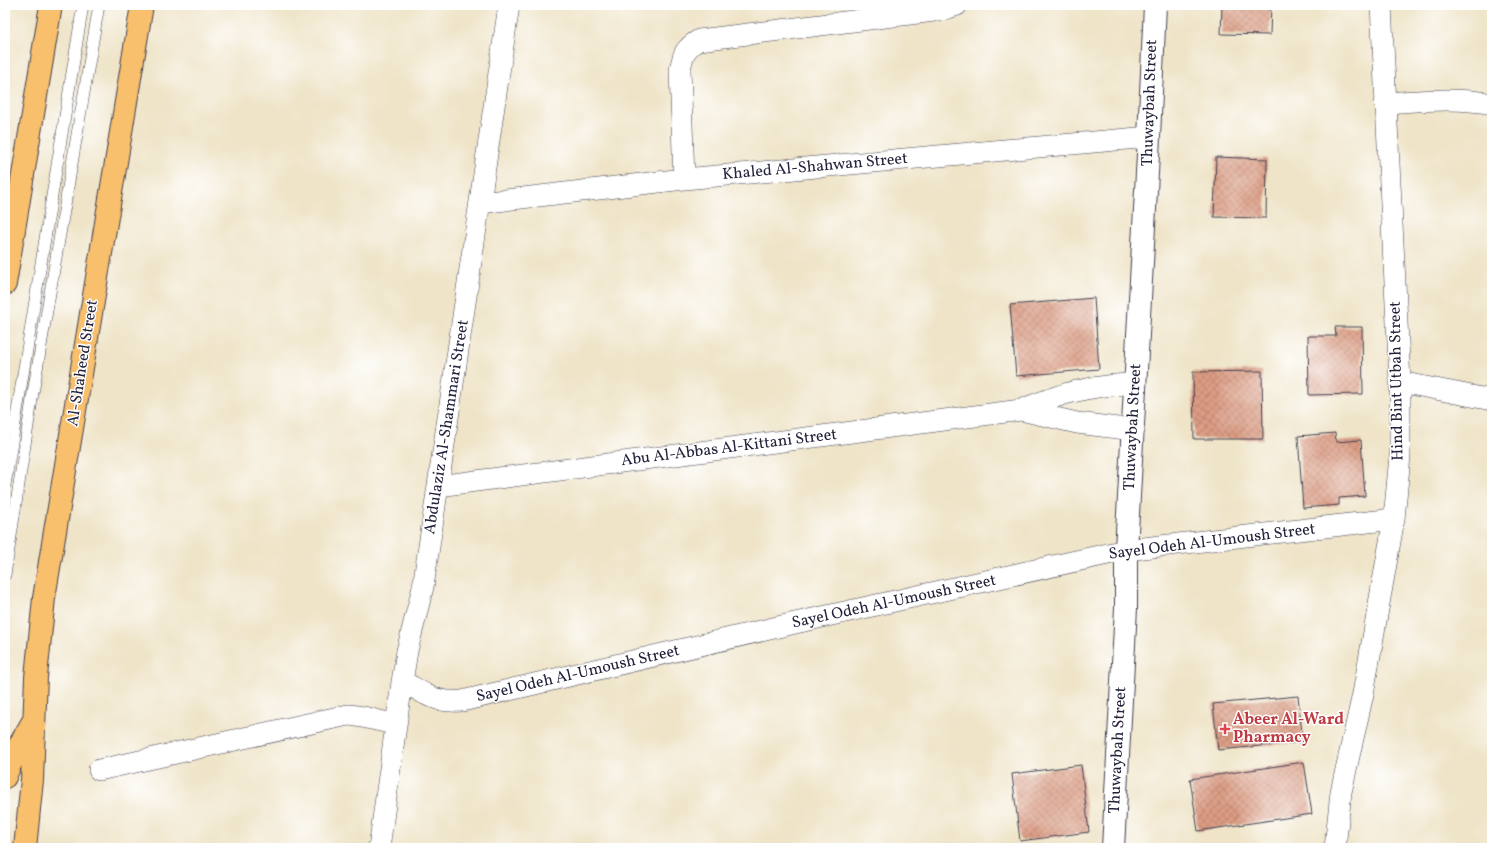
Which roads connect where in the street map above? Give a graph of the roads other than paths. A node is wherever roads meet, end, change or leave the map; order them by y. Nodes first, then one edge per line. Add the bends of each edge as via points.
1 (51, 5) edge
2 (83, 5) edge
3 (99, 5) edge
4 (142, 5) edge
5 (509, 5) edge
6 (957, 5) edge
7 (1154, 5) edge
8 (1381, 5) edge
9 (1385, 103) junction
10 (1492, 104) edge
11 (1149, 137) junction
12 (684, 179) junction
13 (480, 203) junction
14 (5, 284) edge
15 (1400, 382) junction
16 (1136, 383) junction
17 (1492, 400) edge
18 (1021, 410) junction
19 (1134, 430) junction
20 (5, 485) edge
21 (438, 486) junction
22 (1394, 519) junction
23 (1126, 550) junction
24 (5, 574) edge
25 (402, 682) junction
26 (34, 722) junction
27 (396, 724) junction
28 (99, 770) dead end
29 (5, 777) edge
30 (26, 848) edge
31 (379, 848) edge
32 (1113, 848) edge
33 (1335, 848) edge

1 - 14 highway
2 - 20 lane
3 - 24 lane
4 - 26 highway, Al-Shaheed Street via 44,598
5 - 13 street, Abdulaziz Al-Shammari Street
6 - 12 street via 942,10 699,40 690,45 683,56 680,70
7 - 11 street, Thuwaybah Street
8 - 9 street, Hind Bint Utbah Street
9 - 10 street via 1435,101
9 - 15 street, Hind Bint Utbah Street
11 - 12 street, Khaled Al-Shahwan Street
11 - 16 street, Thuwaybah Street
12 - 13 street, Khaled Al-Shahwan Street
13 - 21 street, Abdulaziz Al-Shammari Street
15 - 17 street
15 - 22 street, Hind Bint Utbah Street via 1400,456
16 - 18 street, Abu Al-Abbas Al-Kittani Street via 1076,391
16 - 19 street, Thuwaybah Street
18 - 19 street, Abu Al-Abbas Al-Kittani Street via 1077,423
18 - 21 street, Abu Al-Abbas Al-Kittani Street
19 - 23 street, Thuwaybah Street
21 - 25 street, Abdulaziz Al-Shammari Street via 423,587
22 - 23 street, Sayel Odeh Al-Umoush Street
22 - 33 street, Hind Bint Utbah Street via 1341,792
23 - 25 street, Sayel Odeh Al-Umoush Street via 795,623 462,701 436,699
23 - 32 street, Thuwaybah Street via 1126,608
25 - 27 street, Abdulaziz Al-Shammari Street
26 - 29 highway, Al-Shaheed Street via 14,754
26 - 30 highway, Al-Shaheed Street
27 - 28 street via 360,716 342,716
27 - 31 street, Abdulaziz Al-Shammari Street

